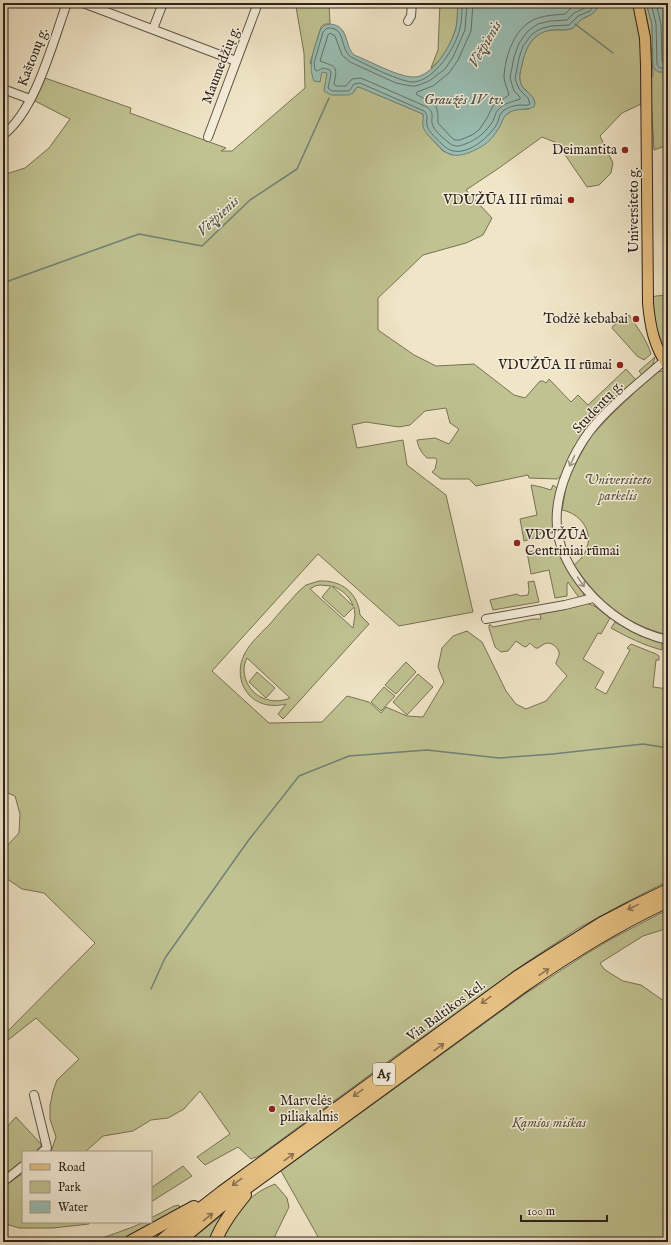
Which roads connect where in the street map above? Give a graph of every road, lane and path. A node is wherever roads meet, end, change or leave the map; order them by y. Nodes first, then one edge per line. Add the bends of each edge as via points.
1 (67, 3) edge
2 (83, 3) edge
3 (163, 3) edge
4 (258, 3) edge
5 (412, 3) edge
6 (638, 3) edge
7 (408, 21) dead end
8 (153, 30) junction
9 (236, 61) junction
10 (3, 89) edge
11 (30, 99) junction
12 (3, 134) edge
13 (208, 137) dead end
14 (666, 364) edge
15 (593, 598) junction
16 (486, 619) dead end
17 (668, 640) edge
18 (668, 890) edge
19 (668, 901) edge
20 (668, 907) edge
21 (643, 913) junction
22 (34, 1095) dead end
23 (43, 1151) edge
24 (22, 1167) edge
25 (254, 1175) junction
26 (3, 1182) edge
27 (222, 1192) junction
28 (130, 1242) edge
29 (160, 1242) edge
30 (178, 1242) edge
31 (215, 1242) edge

1 - 11 street, Kaštonų g.
2 - 8 street
3 - 8 street
4 - 9 street, Maumedžių g.
5 - 7 street
6 - 14 main road, Universiteto g. via 645,38 646,65 648,303 651,329 658,351
8 - 9 street
9 - 13 street, Maumedžių g.
10 - 11 street
11 - 12 street, Kaštonų g. via 15,124
14 -> 15 street, Studentų g. via 616,403 589,431 562,484 556,516 560,543 571,567
15 - 16 street
15 - 17 street, Studentų g. via 626,623 644,633
18 -> 25 highway, Via Baltikos kel. / A5 via 602,923 542,960
19 - 21 highway, Via Baltikos kel. / A5
20 - 21 highway
25 -> 21 highway, Via Baltikos kel. / A5 via 567,956
22 - 23 street via 47,1148
24 - 26 street
25 -> 27 highway, A5
30 -> 25 highway, A5
25 - 31 highway
27 - 28 highway
27 - 29 highway, A5

